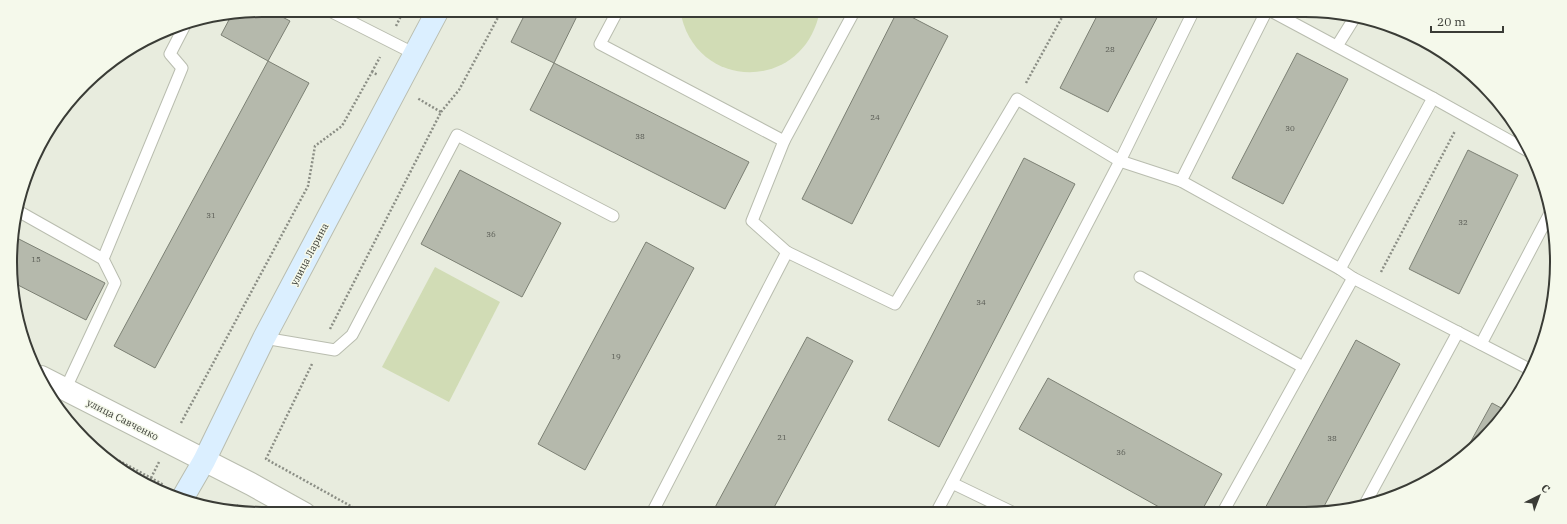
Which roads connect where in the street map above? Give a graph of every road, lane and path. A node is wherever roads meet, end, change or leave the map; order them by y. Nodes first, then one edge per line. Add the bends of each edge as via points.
1 (342, 17) edge
2 (434, 17) edge
3 (498, 17) edge
4 (614, 17) edge
5 (851, 17) edge
6 (1062, 17) edge
7 (1191, 17) edge
8 (1264, 17) edge
9 (1281, 17) edge
10 (1352, 22) edge
11 (182, 30) edge
12 (1337, 46) junction
13 (415, 54) junction
14 (1433, 98) junction
15 (1017, 99) junction
16 (441, 112) dead end
17 (1463, 115) junction
18 (784, 141) junction
19 (1522, 149) edge
20 (1120, 161) junction
21 (1181, 181) junction
22 (22, 213) edge
23 (613, 216) dead end
24 (1546, 221) edge
25 (787, 252) junction
26 (103, 258) junction
27 (1340, 268) junction
28 (1140, 278) dead end
29 (1353, 278) junction
30 (1372, 288) junction
31 (1458, 332) junction
32 (264, 338) junction
33 (1481, 344) junction
34 (1303, 367) junction
35 (1526, 368) edge
36 (48, 381) edge
37 (65, 390) junction
38 (204, 461) junction
39 (121, 462) edge
40 (952, 483) junction
41 (164, 486) edge
42 (184, 494) edge
43 (1368, 499) edge
44 (292, 507) edge
45 (655, 507) edge
46 (939, 507) edge
47 (1002, 507) edge
48 (1226, 507) edge

1 - 13 lane
2 - 13 main road, улица Ларина
3 - 16 path via 459,90
4 - 18 lane via 600,44
5 - 18 lane
6 - 15 path
7 - 20 lane
8 - 21 lane
9 - 12 lane
10 - 12 lane
11 - 26 lane via 170,54 182,68
12 - 14 lane
13 - 32 main road, улица Ларина
14 - 17 lane
14 - 27 lane
15 - 20 lane
15 - 25 lane via 895,304
17 - 19 lane
17 - 30 path
18 - 25 lane via 752,221
20 - 21 lane
20 - 40 lane
21 - 27 lane
22 - 26 lane
23 - 32 lane via 457,135 352,335 334,350
24 - 33 lane
25 - 45 lane
26 - 37 lane via 115,283
27 - 29 lane
28 - 34 lane
29 - 30 lane
29 - 34 lane
30 - 31 lane
31 - 33 lane
31 - 43 lane
32 - 38 main road, улица Ларина
33 - 35 lane
34 - 48 lane
36 - 37 street, улица Савченко
37 - 38 street, улица Савченко
38 - 42 main road, улица Ларина
38 - 44 street, улица Савченко
39 - 41 path
40 - 46 lane
40 - 47 lane

